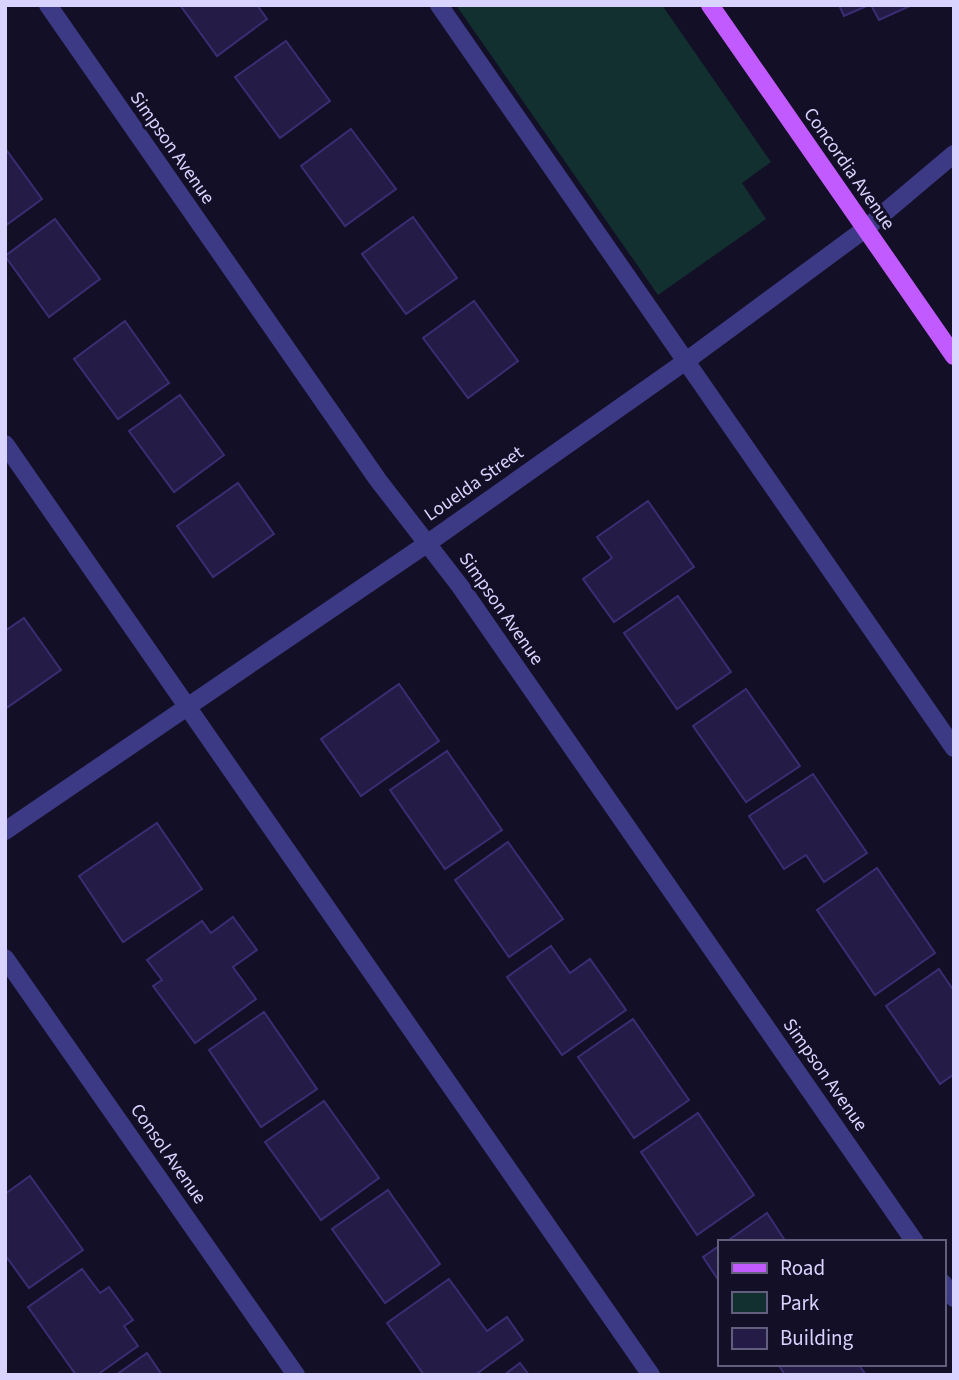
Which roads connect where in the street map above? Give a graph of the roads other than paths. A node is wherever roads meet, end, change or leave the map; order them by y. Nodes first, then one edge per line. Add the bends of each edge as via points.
1 (48, 5) edge
2 (439, 5) edge
3 (710, 5) edge
4 (954, 154) edge
5 (864, 229) junction
6 (954, 356) edge
7 (686, 361) junction
8 (5, 443) edge
9 (428, 543) junction
10 (188, 707) junction
11 (954, 748) edge
12 (5, 831) edge
13 (5, 958) edge
14 (914, 1240) edge
15 (296, 1375) edge
16 (651, 1375) edge

1 - 9 street, Simpson Avenue via 378,480
2 - 7 street
3 - 5 main road, Concordia Avenue
4 - 5 street, Louelda Street
5 - 6 main road, Concordia Avenue
5 - 7 street, Louelda Street
7 - 9 street, Louelda Street
7 - 11 street
8 - 10 street
9 - 10 street, Louelda Street
9 - 14 street, Simpson Avenue
10 - 12 street, Louelda Street
10 - 16 street
13 - 15 street, Consol Avenue

